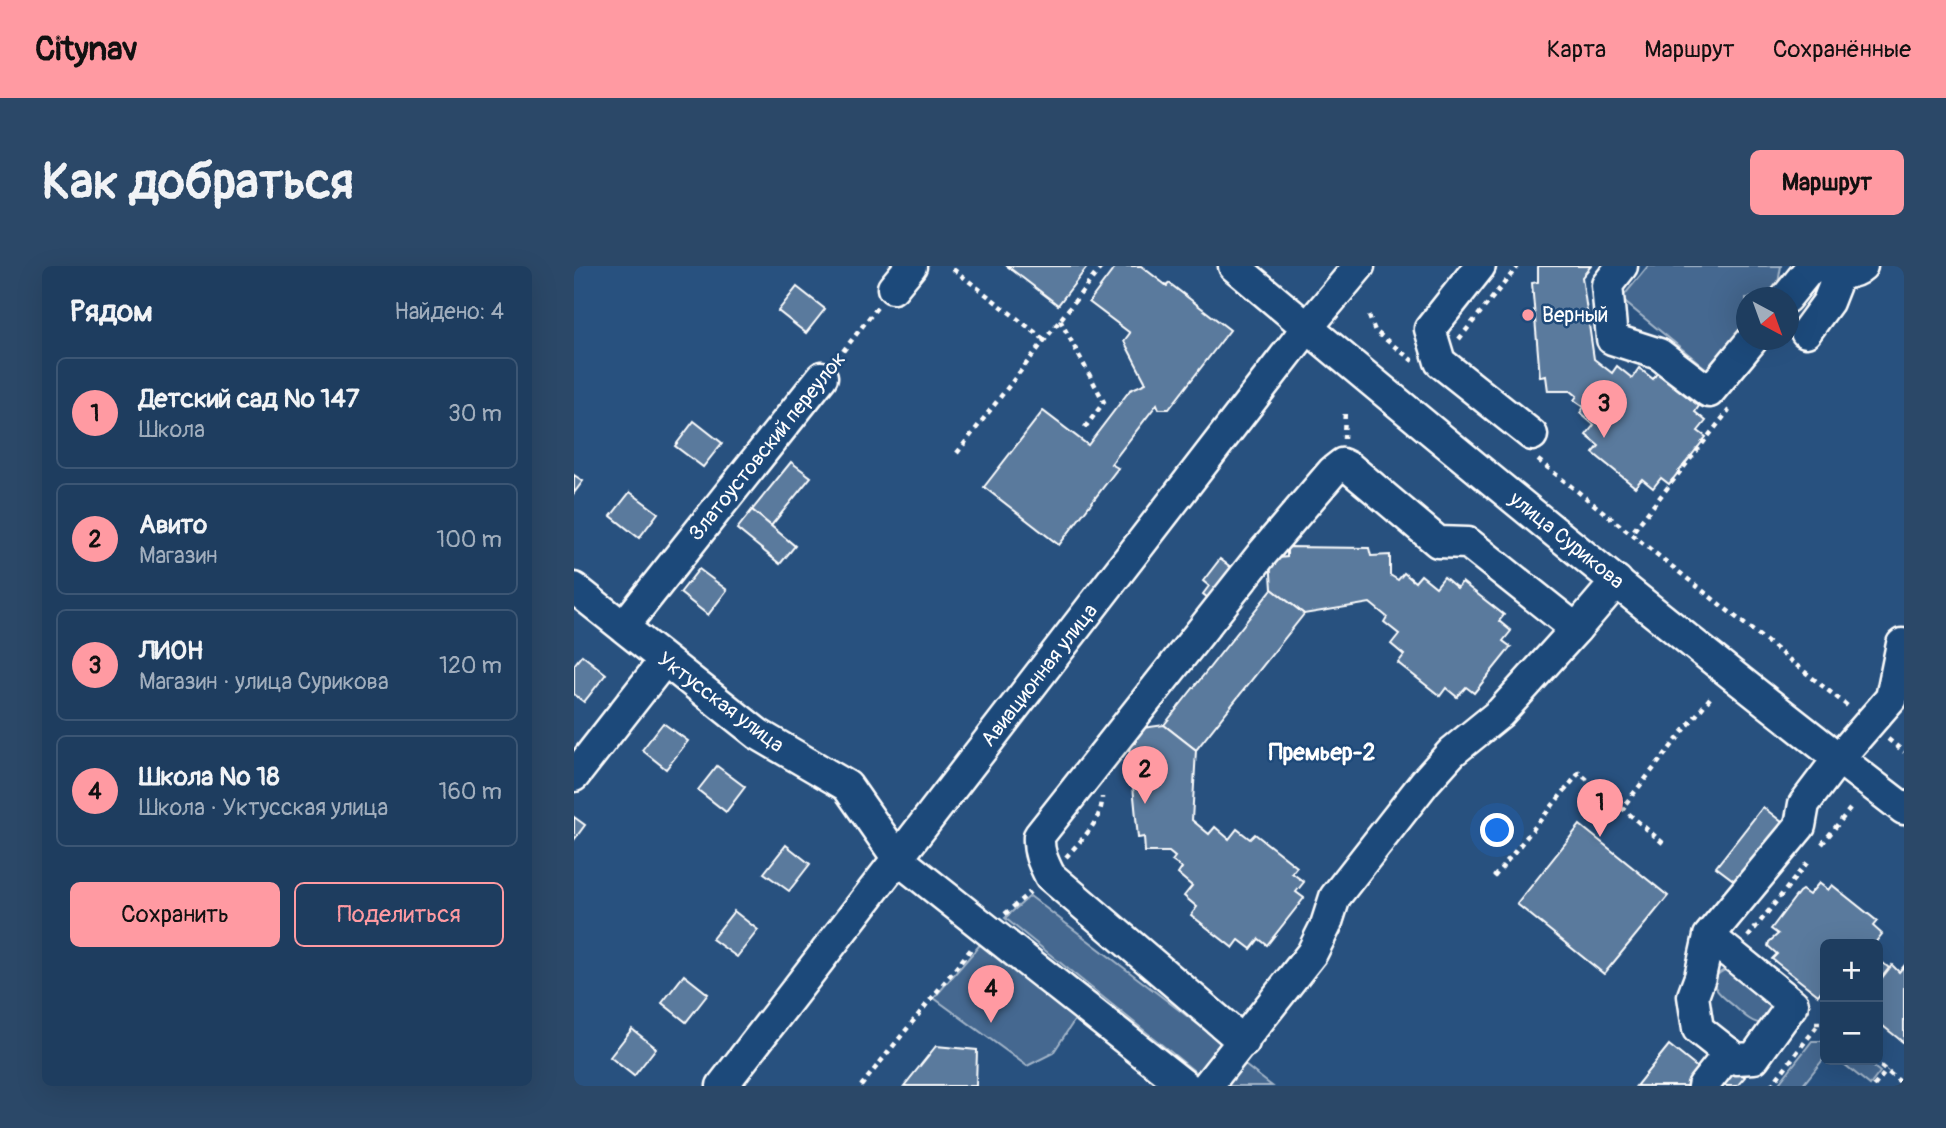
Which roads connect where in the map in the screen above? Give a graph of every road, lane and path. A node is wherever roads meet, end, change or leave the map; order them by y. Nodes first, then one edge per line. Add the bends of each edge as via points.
1 (1102, 266) edge
2 (1234, 266) edge
3 (1359, 266) edge
4 (1480, 266) edge
5 (1518, 266) edge
6 (1622, 266) edge
7 (1833, 268) edge
8 (953, 269) dead end
9 (902, 277) edge
10 (1799, 290) edge
11 (1369, 316) dead end
12 (1060, 320) junction
13 (1307, 328) junction
14 (1806, 332) dead end
15 (1045, 340) junction
16 (1744, 350) edge
17 (1429, 364) junction
18 (822, 377) joint
19 (1709, 392) junction
20 (1083, 430) dead end
21 (1534, 447) joint
22 (957, 453) dead end
23 (1634, 530) dead end
24 (1617, 581) junction
25 (574, 588) edge
26 (624, 626) junction
27 (1576, 629) junction
28 (1902, 644) dead end
29 (664, 661) junction
30 (1710, 698) dead end
31 (1870, 724) junction
32 (1904, 752) edge
33 (1838, 759) junction
34 (574, 776) edge
35 (1622, 808) junction
36 (1850, 809) dead end
37 (1904, 809) edge
38 (1663, 843) dead end
39 (898, 859) junction
40 (1050, 876) junction
41 (1494, 877) dead end
42 (987, 929) junction
43 (1709, 936) junction
44 (1746, 939) dead end
45 (1818, 1025) dead end
46 (1244, 1042) junction
47 (1729, 1053) junction
48 (1880, 1065) edge
49 (1887, 1070) junction
50 (1904, 1085) edge
51 (722, 1086) edge
52 (861, 1086) edge
53 (1185, 1086) edge
54 (1208, 1086) edge
55 (1703, 1086) edge
56 (1771, 1086) edge
57 (1874, 1086) edge

1 - 12 path
2 - 13 street, улица Сурикова
3 - 13 street, Авиационная улица
4 - 17 street via 1430,329
5 - 17 path
6 - 19 street via 1607,285 1612,339 1659,354
7 - 10 street
7 - 14 street via 1828,302
8 - 15 path
9 - 18 path, Златоустовский переулок
11 - 17 path via 1375,331
12 - 15 path
12 - 20 path via 1104,402
13 - 24 street, улица Сурикова
13 - 39 street, Авиационная улица
15 - 22 path
16 - 19 street
17 - 21 street
18 - 26 street, Златоустовский переулок
19 - 23 path via 1731,408
21 - 31 path
24 - 27 street
24 - 33 street, улица Сурикова
25 - 26 street, Уктусская улица
26 - 29 street, Уктусская улица
27 - 40 street via 1468,543 1438,542 1342,464 1262,554 1039,836 1041,857
27 - 46 street via 1500,713 1452,752 1425,782 1335,897 1312,953
28 - 31 street via 1891,698
29 - 34 street
29 - 39 street, Уктусская улица via 758,734 847,786
30 - 35 path
31 - 32 path
31 - 33 street
33 - 37 street, улица Сурикова
33 - 43 street via 1804,804 1800,826
35 - 38 path
35 - 41 path via 1579,774
36 - 44 path
39 - 42 street, Уктусская улица
39 - 51 street, Авиационная улица
40 - 42 path
40 - 46 street
42 - 52 path
42 - 53 street, Уктусская улица
43 - 47 street via 1693,996 1695,1017 1698,1029
43 - 47 street via 1793,1004 1754,1058 1736,1059
45 - 56 path
46 - 54 street
47 - 55 street
48 - 49 path
49 - 50 path
49 - 57 path

